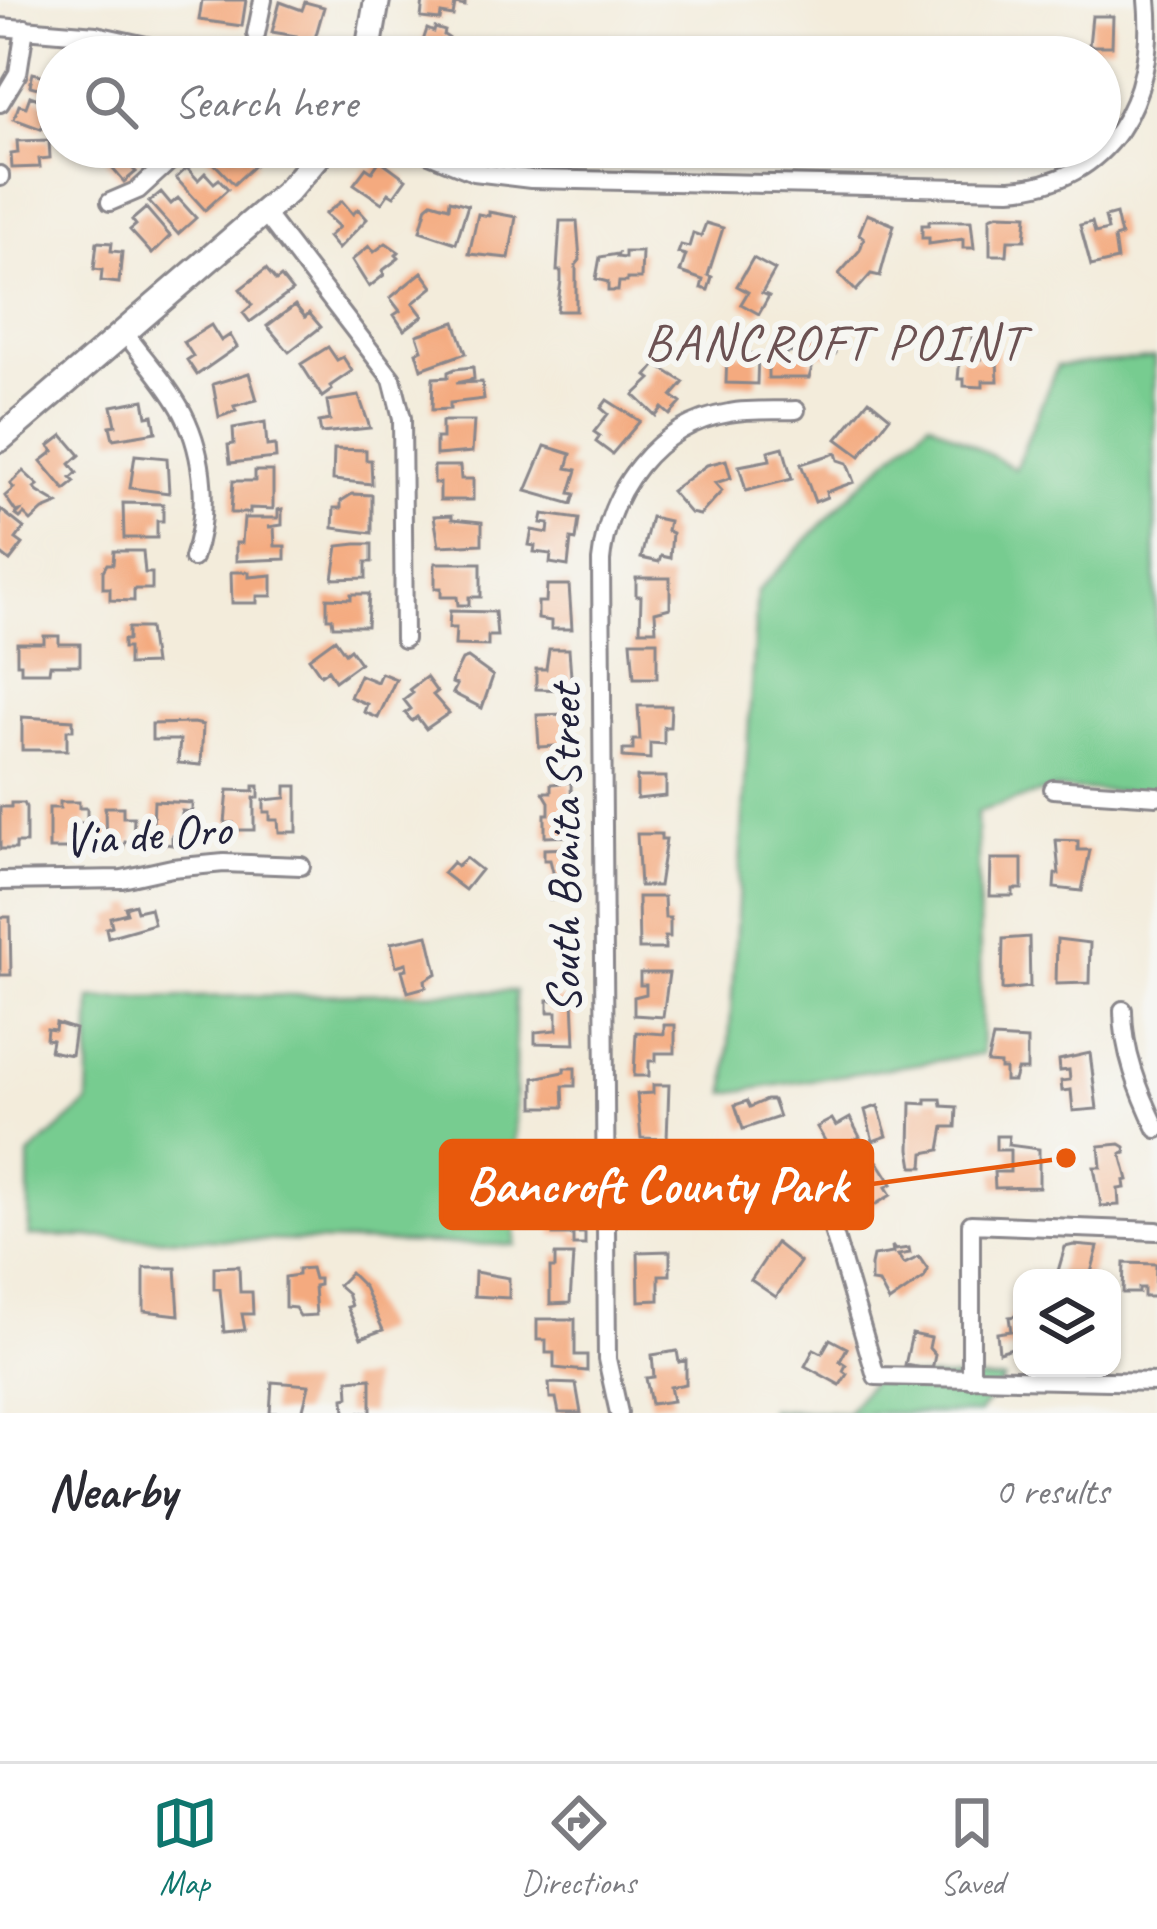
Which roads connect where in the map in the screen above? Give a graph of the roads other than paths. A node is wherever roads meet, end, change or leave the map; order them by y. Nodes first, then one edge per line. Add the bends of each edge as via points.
1 (263, 0) edge
2 (377, 0) edge
3 (1147, 0) edge
4 (0, 27) edge
5 (25, 28) junction
6 (256, 34) dead end
7 (101, 36) edge
8 (371, 36) edge
9 (0, 103) edge
10 (1121, 140) edge
11 (162, 168) edge
12 (308, 168) edge
13 (464, 168) edge
14 (1085, 168) edge
15 (110, 202) dead end
16 (263, 212) junction
17 (123, 330) junction
18 (796, 410) dead end
19 (0, 439) edge
20 (193, 558) dead end
21 (404, 638) dead end
22 (1053, 789) dead end
23 (1157, 796) edge
24 (301, 866) dead end
25 (0, 881) edge
26 (1123, 1010) dead end
27 (1157, 1129) edge
28 (830, 1220) dead end
29 (1157, 1231) edge
30 (971, 1379) junction
31 (1157, 1382) edge
32 (619, 1413) edge

1 - 6 street
2 - 8 main road
3 - 10 street via 1152,85
4 - 5 street
5 - 7 street
5 - 9 street via 18,73
11 - 15 street
12 - 16 main road
13 - 14 street via 531,179 1010,189
16 - 17 main road
16 - 21 street via 392,379 402,418
17 - 19 main road
17 - 20 street via 183,412 200,460 202,532
18 - 32 street, South Bonita Street via 729,412 676,433 623,485 604,529 607,1359
22 - 23 street
24 - 25 street, Via de Oro via 224,863 122,879
26 - 27 street via 1137,1089
28 - 30 street via 876,1376
29 - 30 street via 971,1224
30 - 31 street

